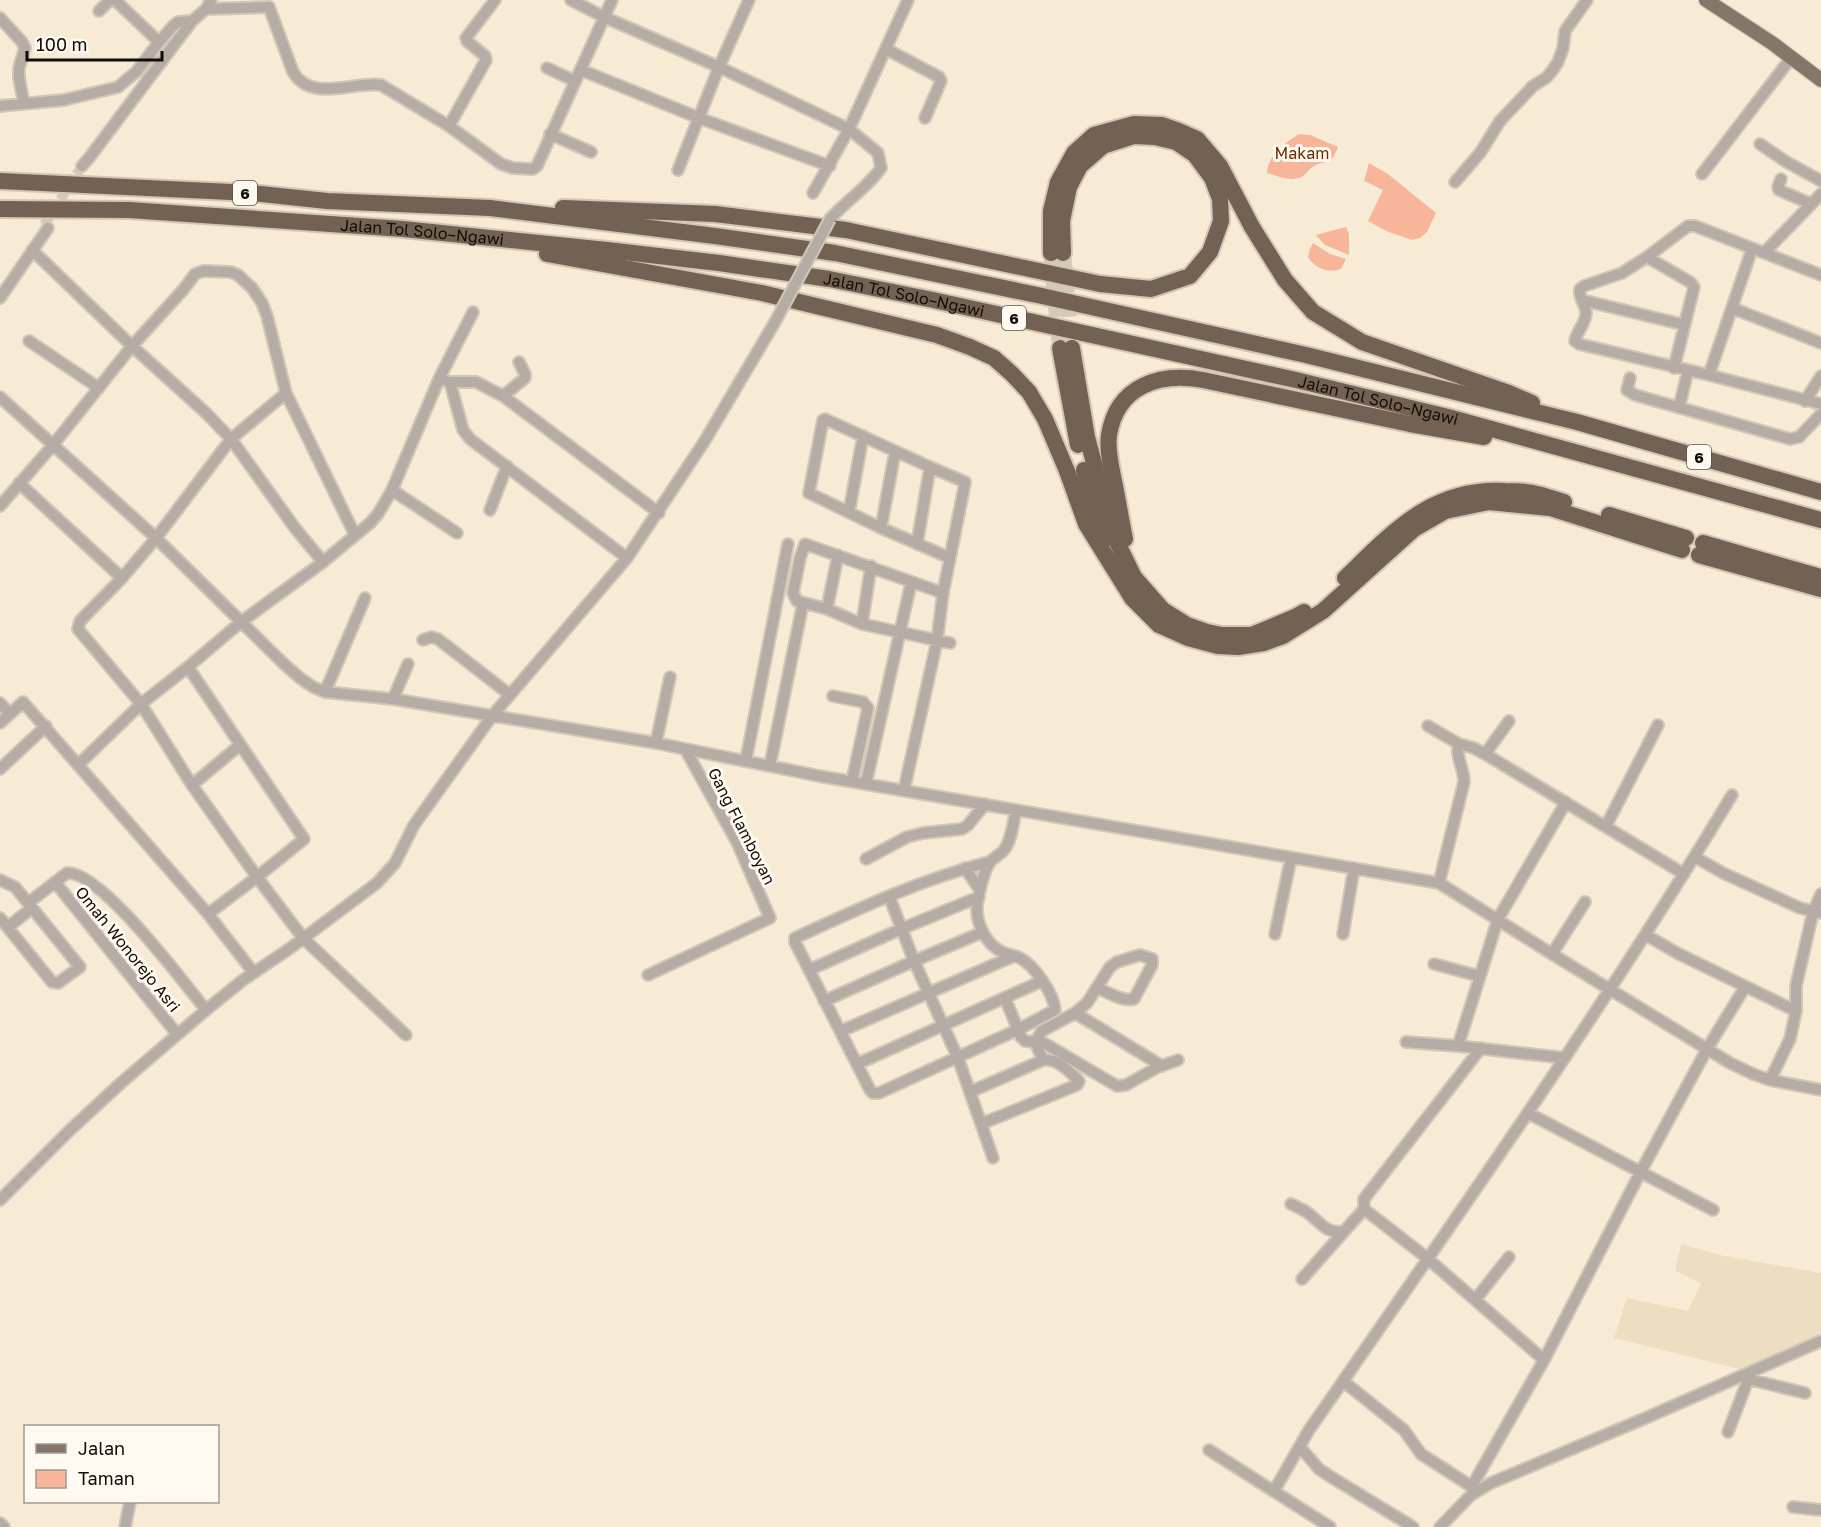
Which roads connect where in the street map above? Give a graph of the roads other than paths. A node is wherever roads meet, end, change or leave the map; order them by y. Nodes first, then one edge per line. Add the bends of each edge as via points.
1 (110, 0) edge
2 (115, 0) edge
3 (495, 0) edge
4 (571, 0) edge
5 (612, 0) edge
6 (750, 0) edge
7 (908, 0) edge
8 (1587, 0) edge
9 (1706, 0) edge
10 (209, 5) edge
11 (99, 11) dead end
12 (604, 17) junction
13 (0, 18) edge
14 (192, 21) junction
15 (159, 42) junction
16 (886, 49) junction
17 (1791, 58) junction
18 (719, 67) junction
19 (547, 68) dead end
20 (581, 70) junction
21 (1821, 80) edge
22 (575, 81) junction
23 (24, 104) junction
24 (0, 106) edge
25 (699, 118) junction
26 (925, 118) dead end
27 (448, 126) junction
28 (849, 129) junction
29 (550, 134) junction
30 (1760, 144) dead end
31 (591, 152) dead end
32 (86, 164) tunnel mouth
33 (830, 165) junction
34 (678, 170) dead end
35 (1702, 174) dead end
36 (1781, 179) dead end
37 (0, 181) edge
38 (1821, 181) edge
39 (1455, 182) dead end
40 (813, 193) dead end
41 (1821, 194) edge
42 (1811, 204) junction
43 (490, 208) junction
44 (0, 209) edge
45 (46, 226) tunnel mouth
46 (435, 233) junction
47 (1752, 249) junction
48 (32, 250) junction
49 (1764, 254) junction
50 (1647, 257) junction
51 (1821, 275) edge
52 (0, 298) edge
53 (1582, 300) junction
54 (1732, 308) junction
55 (473, 312) dead end
56 (1685, 325) junction
57 (28, 341) dead end
58 (1821, 343) edge
59 (132, 346) junction
60 (519, 362) dead end
61 (1674, 368) junction
62 (1688, 370) junction
63 (1710, 375) junction
64 (1821, 376) edge
65 (1630, 378) dead end
66 (444, 380) junction
67 (99, 388) junction
68 (286, 393) junction
69 (502, 396) junction
70 (0, 397) edge
71 (1804, 401) junction
72 (1821, 404) edge
73 (1679, 408) junction
74 (1821, 414) edge
75 (1577, 422) junction
76 (862, 436) junction
77 (231, 439) junction
78 (53, 445) junction
79 (895, 452) junction
80 (1583, 453) junction
81 (507, 466) junction
82 (930, 467) junction
83 (19, 483) junction
84 (392, 490) junction
85 (1821, 492) edge
86 (0, 506) edge
87 (490, 510) dead end
88 (849, 512) junction
89 (659, 513) junction
90 (1821, 520) edge
91 (881, 528) junction
92 (457, 533) dead end
93 (355, 535) junction
94 (156, 538) junction
95 (788, 544) dead end
96 (917, 544) junction
97 (838, 555) junction
98 (627, 558) junction
99 (950, 558) junction
100 (1108, 559) junction
101 (323, 562) junction
102 (1129, 564) junction
103 (871, 566) junction
104 (122, 578) junction
105 (1821, 578) edge
106 (911, 582) junction
107 (1821, 589) edge
108 (943, 593) junction
109 (365, 598) dead end
110 (802, 608) dead end
111 (826, 609) junction
112 (241, 622) junction
113 (862, 624) junction
114 (900, 632) junction
115 (423, 640) dead end
116 (937, 641) junction
117 (950, 643) dead end
118 (408, 664) dead end
119 (188, 667) junction
120 (670, 677) dead end
121 (325, 692) junction
122 (509, 694) junction
123 (833, 696) dead end
124 (393, 699) junction
125 (0, 703) edge
126 (141, 704) junction
127 (10, 714) junction
128 (492, 716) junction
129 (1509, 721) dead end
130 (0, 723) edge
131 (1658, 725) dead end
132 (46, 726) junction
133 (1428, 726) dead end
134 (656, 743) junction
135 (1459, 744) junction
136 (240, 745) junction
137 (685, 749) junction
138 (1485, 754) junction
139 (746, 760) junction
140 (78, 765) junction
141 (770, 765) junction
142 (0, 769) edge
143 (852, 781) junction
144 (866, 783) junction
145 (192, 784) junction
146 (904, 790) junction
147 (1732, 795) dead end
148 (1566, 802) junction
149 (985, 804) junction
150 (1016, 810) junction
151 (1606, 826) junction
152 (1695, 857) junction
153 (1291, 858) junction
154 (866, 859) dead end
155 (989, 862) junction
156 (966, 868) junction
157 (1354, 868) junction
158 (1684, 874) junction
159 (257, 877) junction
160 (0, 880) edge
161 (55, 882) junction
162 (1439, 883) junction
163 (979, 894) junction
164 (1821, 894) edge
165 (888, 896) junction
166 (1585, 902) dead end
167 (30, 905) junction
168 (1817, 913) edge
169 (208, 914) junction
170 (1498, 919) junction
171 (4, 922) edge
172 (901, 929) junction
173 (983, 932) junction
174 (1275, 934) dead end
175 (1342, 934) dead end
176 (1646, 935) junction
177 (303, 938) junction
178 (1552, 954) junction
179 (1014, 956) junction
180 (914, 961) junction
181 (1434, 964) dead end
182 (809, 970) junction
183 (254, 973) junction
184 (648, 975) dead end
185 (1479, 976) junction
186 (1042, 981) junction
187 (1745, 987) junction
188 (1098, 988) junction
189 (1609, 990) junction
190 (928, 993) junction
191 (1005, 998) junction
192 (824, 1001) junction
193 (206, 1010) junction
194 (1796, 1011) junction
195 (1075, 1013) junction
196 (943, 1026) junction
197 (1019, 1029) junction
198 (841, 1032) junction
199 (177, 1034) junction
200 (406, 1035) dead end
201 (1036, 1041) junction
202 (1406, 1042) dead end
203 (1458, 1046) junction
204 (1481, 1048) junction
205 (1707, 1049) junction
206 (958, 1058) junction
207 (1565, 1058) junction
208 (1043, 1059) junction
209 (1178, 1060) dead end
210 (857, 1064) junction
211 (1162, 1065) junction
212 (1770, 1080) junction
213 (1821, 1090) edge
214 (970, 1092) junction
215 (1528, 1113) junction
216 (981, 1125) junction
217 (993, 1158) dead end
218 (1640, 1173) junction
219 (0, 1200) edge
220 (1291, 1204) dead end
221 (1364, 1209) junction
222 (1713, 1210) dead end
223 (1344, 1231) junction
224 (1509, 1257) dead end
225 (1427, 1258) junction
226 (1302, 1279) dead end
227 (1475, 1300) junction
228 (1821, 1341) edge
229 (1544, 1360) junction
230 (1749, 1376) junction
231 (1343, 1381) junction
232 (1805, 1393) dead end
233 (1728, 1432) dead end
234 (1299, 1447) junction
235 (1209, 1450) dead end
236 (1474, 1488) junction
237 (1274, 1491) junction
238 (130, 1503) edge
239 (1793, 1507) dead end
240 (1821, 1510) edge
241 (0, 1523) edge
242 (1315, 1523) edge
243 (4, 1527) edge
244 (125, 1527) edge
245 (1330, 1527) edge
246 (1413, 1527) edge
247 (1440, 1527) edge

1 - 11 street
2 - 15 street
3 - 27 street via 466,38 486,60
4 - 12 street
5 - 12 street
6 - 18 street
7 - 16 street
8 - 39 street via 1564,32 1558,62 1500,121
9 - 17 main road
10 - 14 street
10 - 27 street via 271,8 293,72 303,84 318,88 381,85
12 - 18 street
12 - 20 street
13 - 23 street via 25,48 19,68
14 - 15 street via 178,22
14 - 32 street
15 - 23 street via 137,71 118,87 64,100
16 - 26 street via 939,77 939,87
16 - 28 street
17 - 21 main road
17 - 35 street
18 - 25 street
18 - 28 street
19 - 22 street
20 - 22 street
20 - 25 street
22 - 29 street
23 - 24 street
25 - 33 street
25 - 34 street
27 - 29 street via 495,160 513,168 536,167
28 - 33 street
28 - 89 street, bridge via 878,153 880,168 873,180 830,219 775,322
29 - 31 street
30 - 38 street
33 - 40 street
36 - 42 street via 1779,190
37 - 43 highway, Jalan Tol Solo–Ngawi / 6
41 - 42 street
42 - 49 street
43 - 75 highway, Jalan Tol Solo–Ngawi / 6 via 835,253 1306,355
43 - 75 highway via 715,214 846,230 1100,285 1151,289 1190,276 1210,252 1221,221 1220,199 1212,178 1195,154 1176,142 1155,137 1134,136 1103,146 1080,166 1069,187 1057,253 1051,210 1058,182 1074,153 1095,135 1134,124 1162,126 1197,140 1220,166 1285,280 1313,312 1362,342 1509,393
44 - 46 highway, Jalan Tol Solo–Ngawi / 6 via 129,210
45 - 48 street
46 - 80 highway, Jalan Tol Solo–Ngawi / 6 via 697,260 829,279 1285,377
46 - 100 highway via 762,293 937,334 994,358 1029,392 1045,419 1086,524
47 - 49 street
47 - 50 street via 1691,226
47 - 54 street
48 - 52 street
48 - 59 street
49 - 51 street
50 - 53 street via 1622,273 1584,286 1579,291
50 - 56 street via 1693,284
53 - 56 street
53 - 61 street via 1585,318 1576,343
54 - 58 street
54 - 63 street
55 - 66 street
56 - 61 street
57 - 67 street
59 - 67 street
59 - 68 street via 195,274 234,273 243,277 262,303
59 - 77 street
60 - 69 street via 525,378
61 - 62 street
62 - 63 street
62 - 73 street
63 - 71 street
64 - 71 street
65 - 73 street via 1630,393
66 - 69 street via 476,382
66 - 81 street via 470,440
66 - 84 street
67 - 78 street
68 - 77 street
68 - 93 street
69 - 89 street
70 - 78 street
71 - 72 street
73 - 74 street via 1795,439
75 - 85 highway, Jalan Tol Solo–Ngawi / 6
76 - 79 street
76 - 88 street
76 - 88 street via 823,420 808,491
77 - 94 street
77 - 101 street
78 - 83 street
78 - 94 street
79 - 82 street
79 - 91 street
80 - 90 highway, Jalan Tol Solo–Ngawi / 6
80 - 102 highway via 1410,424 1187,377 1167,378 1144,384 1130,393 1116,410 1109,436
81 - 87 street
81 - 98 street
82 - 96 street
82 - 99 street via 965,482
83 - 86 street
83 - 104 street
84 - 92 street
84 - 93 street via 378,514
88 - 91 street
89 - 98 street
91 - 96 street
93 - 101 street
94 - 104 street
94 - 112 street
95 - 139 street
96 - 99 street
97 - 103 street
97 - 111 street
97 - 111 street via 805,544 800,558 795,597
98 - 122 street
99 - 108 street
100 - 102 highway via 1073,423 1066,348 1113,534
100 - 102 highway via 1132,598 1159,625 1188,638 1238,647 1283,636 1323,611 1414,529 1445,511 1489,502 1550,508 1684,544 1531,492 1490,490 1452,497 1422,510 1394,531 1320,602 1252,635 1222,635 1187,625 1163,610 1134,577
101 - 112 street
103 - 106 street
103 - 113 street
104 - 126 street via 80,621 78,629
105 - 107 highway via 1701,549
106 - 108 street
106 - 114 street
108 - 116 street
109 - 121 street
110 - 141 street
111 - 113 street
112 - 119 street
112 - 121 street via 300,678
113 - 114 street
114 - 116 street
114 - 144 street
115 - 122 street via 438,639
116 - 117 street
116 - 146 street
118 - 124 street
119 - 126 street
119 - 136 street
120 - 134 street
121 - 124 street
122 - 128 street
123 - 143 street via 863,702 868,708
124 - 128 street
125 - 127 street
126 - 140 street
126 - 145 street
127 - 130 street
127 - 132 street via 23,702
128 - 134 street
128 - 177 street via 414,825 395,863 377,883
129 - 138 street
131 - 151 street
132 - 140 street
132 - 142 street
133 - 135 street
134 - 137 street
135 - 138 street
135 - 162 street via 1457,754 1464,772 1462,793
136 - 145 street
136 - 159 street via 304,839
137 - 139 street
137 - 184 street, Gang Flamboyan via 736,843 770,918
138 - 148 street
139 - 141 street
140 - 169 street
141 - 143 street
143 - 144 street
144 - 146 street
145 - 159 street
146 - 149 street
147 - 152 street
148 - 151 street
148 - 170 street
149 - 150 street
149 - 154 street via 962,829 907,837
150 - 153 street
150 - 155 street via 1004,850
151 - 158 street
152 - 158 street
152 - 168 street
153 - 157 street
153 - 174 street
155 - 156 street
155 - 163 street
156 - 163 street
156 - 165 street
157 - 162 street
157 - 175 street
158 - 176 street
159 - 169 street
159 - 177 street
160 - 167 street, Omah Wonorejo Asri via 15,887
161 - 167 street, Omah Wonorejo Asri
161 - 193 street, Omah Wonorejo Asri via 71,872 106,893
161 - 199 street, Omah Wonorejo Asri
162 - 170 street
163 - 172 street
163 - 173 street via 978,914
164 - 168 street
165 - 172 street
165 - 182 street via 795,938
166 - 178 street
167 - 171 street, Omah Wonorejo Asri
167 - 171 street, Omah Wonorejo Asri via 80,967 58,983 52,982
168 - 194 street via 1796,986
169 - 183 street
170 - 178 street
170 - 185 street
172 - 180 street
172 - 182 street
173 - 179 street via 993,946
173 - 180 street
176 - 187 street
176 - 189 street
177 - 183 street
177 - 200 street
178 - 189 street
179 - 186 street via 1030,965
179 - 190 street
180 - 190 street
180 - 192 street
181 - 185 street
182 - 192 street
183 - 193 street
185 - 203 street
186 - 191 street
186 - 197 street via 1055,1010
187 - 194 street
187 - 205 street
188 - 188 street via 1117,962 1140,955 1152,959 1134,999 1129,1001
188 - 195 street
189 - 205 street
189 - 207 street
190 - 196 street
190 - 198 street
191 - 196 street
191 - 197 street
192 - 198 street
193 - 199 street
194 - 212 street via 1790,1039
195 - 201 street via 1042,1031
195 - 211 street
196 - 206 street
196 - 210 street
197 - 201 street via 1025,1041
197 - 206 street
198 - 210 street
199 - 219 street via 70,1130
201 - 208 street
201 - 211 street via 1117,1086
202 - 203 street
203 - 204 street
204 - 207 street
204 - 221 street via 1364,1199
205 - 212 street
205 - 218 street
206 - 210 street via 877,1094 870,1090
206 - 214 street
207 - 215 street
208 - 214 street
208 - 216 street via 1068,1070 1079,1081 1077,1086
209 - 211 street
212 - 213 street
214 - 216 street
215 - 218 street
215 - 225 street
216 - 217 street
218 - 222 street
218 - 229 street
220 - 223 street via 1329,1230
221 - 223 street
221 - 225 street
223 - 226 street
224 - 227 street
225 - 227 street
225 - 231 street
227 - 229 street
228 - 230 street
229 - 236 street
230 - 232 street
230 - 233 street
230 - 236 street
231 - 234 street
231 - 236 street via 1404,1430 1421,1454
234 - 237 street
234 - 246 street via 1331,1478
235 - 237 street
236 - 247 street
237 - 242 street
238 - 244 street
239 - 240 street
241 - 243 street
242 - 245 street

